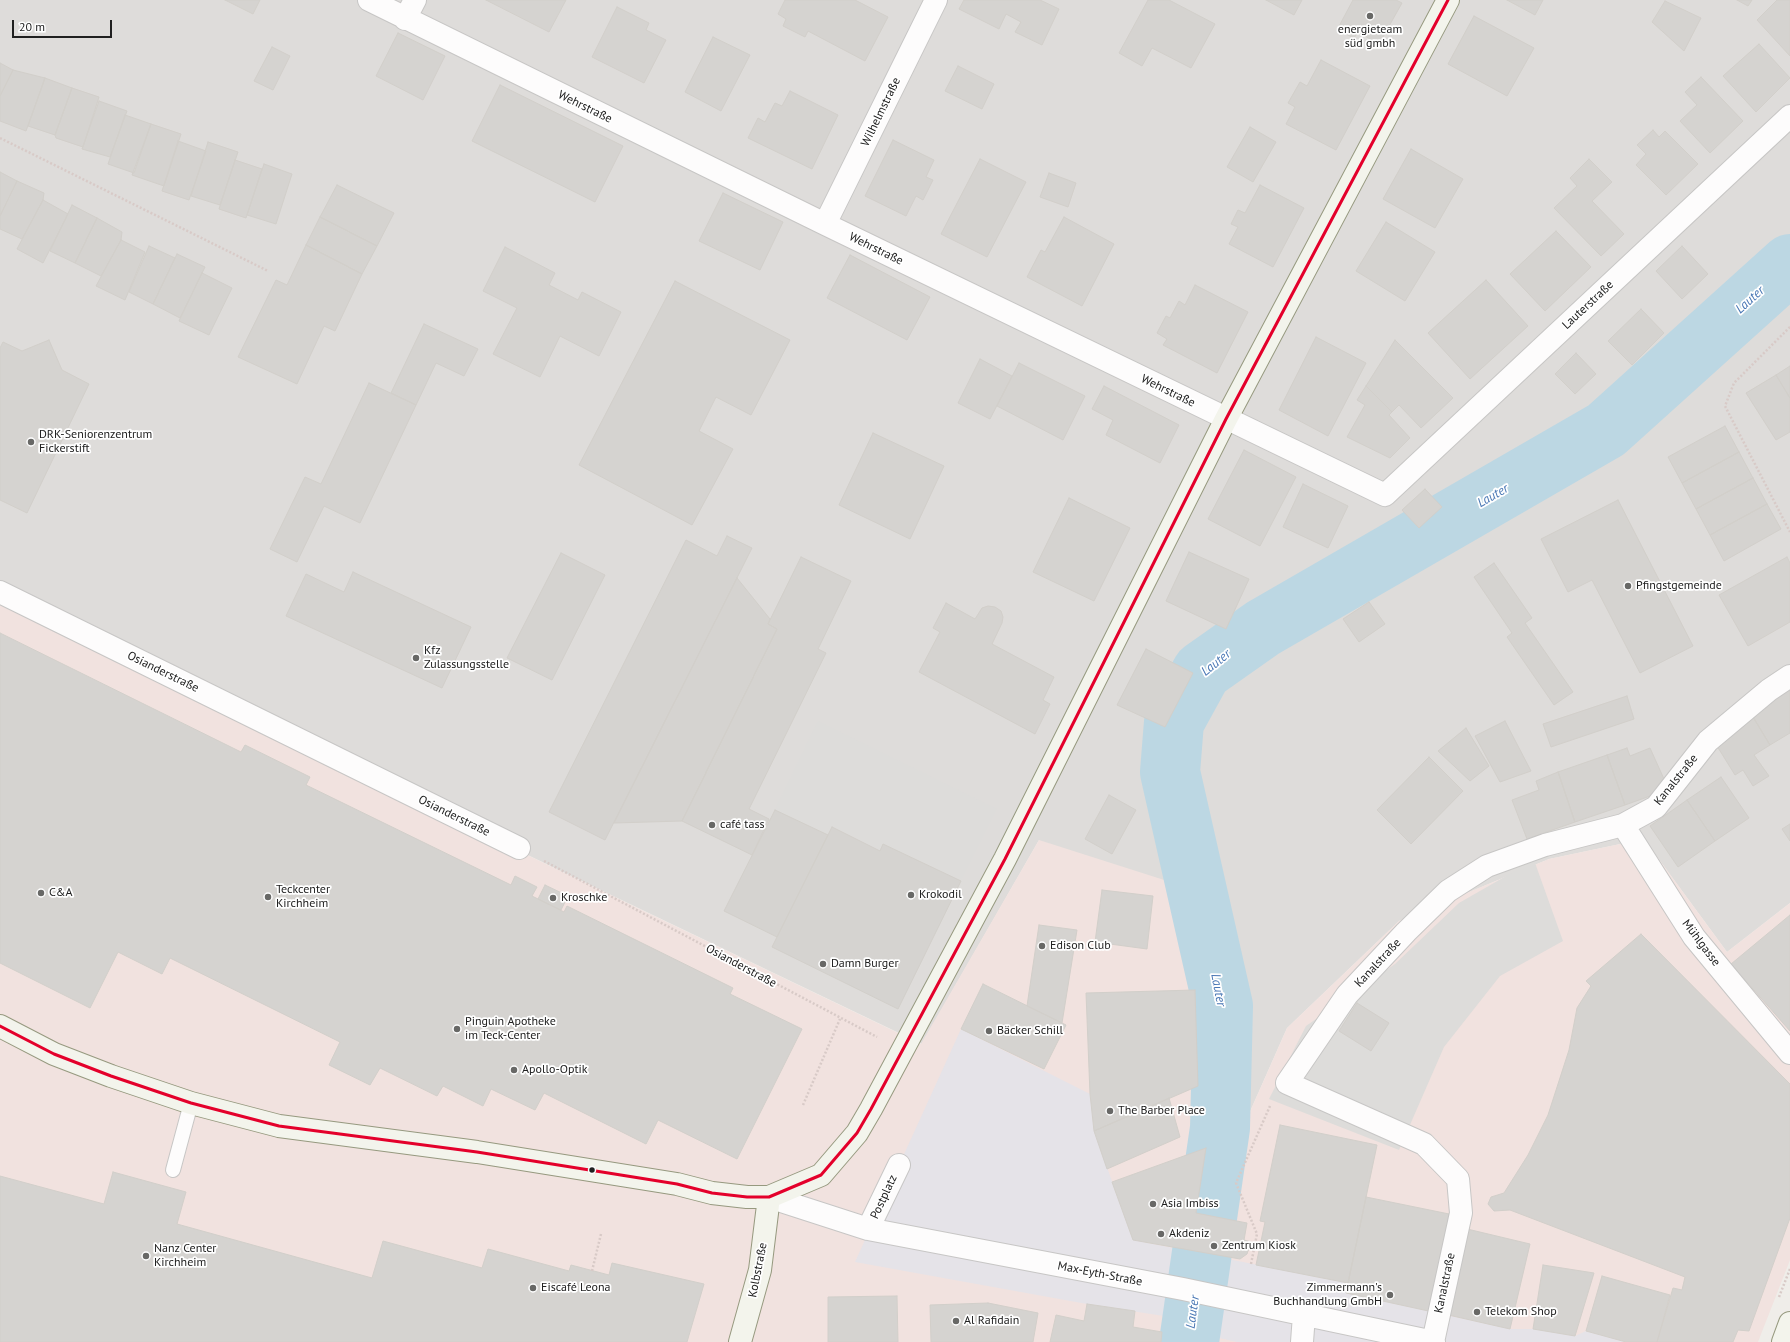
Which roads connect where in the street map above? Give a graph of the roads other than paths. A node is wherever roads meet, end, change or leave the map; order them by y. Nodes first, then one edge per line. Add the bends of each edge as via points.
1 (369, 0) edge
2 (936, 0) edge
3 (1448, 0) edge
4 (410, 9) edge
5 (1790, 116) edge
6 (825, 224) junction
7 (1226, 419) junction
8 (1385, 495) joint
9 (0, 592) edge
10 (1790, 676) edge
11 (1623, 825) junction
12 (519, 848) road end
13 (0, 1026) edge
14 (1790, 1053) edge
15 (191, 1103) junction
16 (899, 1165) dead end
17 (173, 1170) dead end
18 (769, 1197) junction
19 (868, 1229) junction
20 (1304, 1315) junction
21 (1790, 1323) edge
22 (740, 1342) edge
23 (1302, 1342) edge
24 (1434, 1342) edge
25 (1783, 1342) edge

1 - 4 street, Wehrstraße
2 - 6 street, Wilhelmstraße
3 - 7 main road
4 - 6 street, Wehrstraße
5 - 8 street, Lauterstraße
6 - 7 street, Wehrstraße
7 - 8 street, Wehrstraße
7 - 18 main road via 1005,859 857,1133 821,1176
9 - 12 street, Osianderstraße
10 - 11 street, Kanalstraße via 1769,690 1708,741 1656,807
11 - 14 street, Mühlgasse via 1694,937
11 - 24 street, Kanalstraße via 1544,845 1494,863 1448,891 1347,995 1287,1083 1424,1144 1458,1179 1460,1213
13 - 15 main road via 61,1057
15 - 17 lane
15 - 18 main road via 279,1126 531,1160 677,1184 712,1193
16 - 19 street, Postplatz
18 - 19 street, Max-Eyth-Straße
18 - 22 main road, Kolbstraße via 760,1270
19 - 20 street, Max-Eyth-Straße via 1183,1289
20 - 23 street
20 - 24 street, Max-Eyth-Straße
21 - 25 main road

